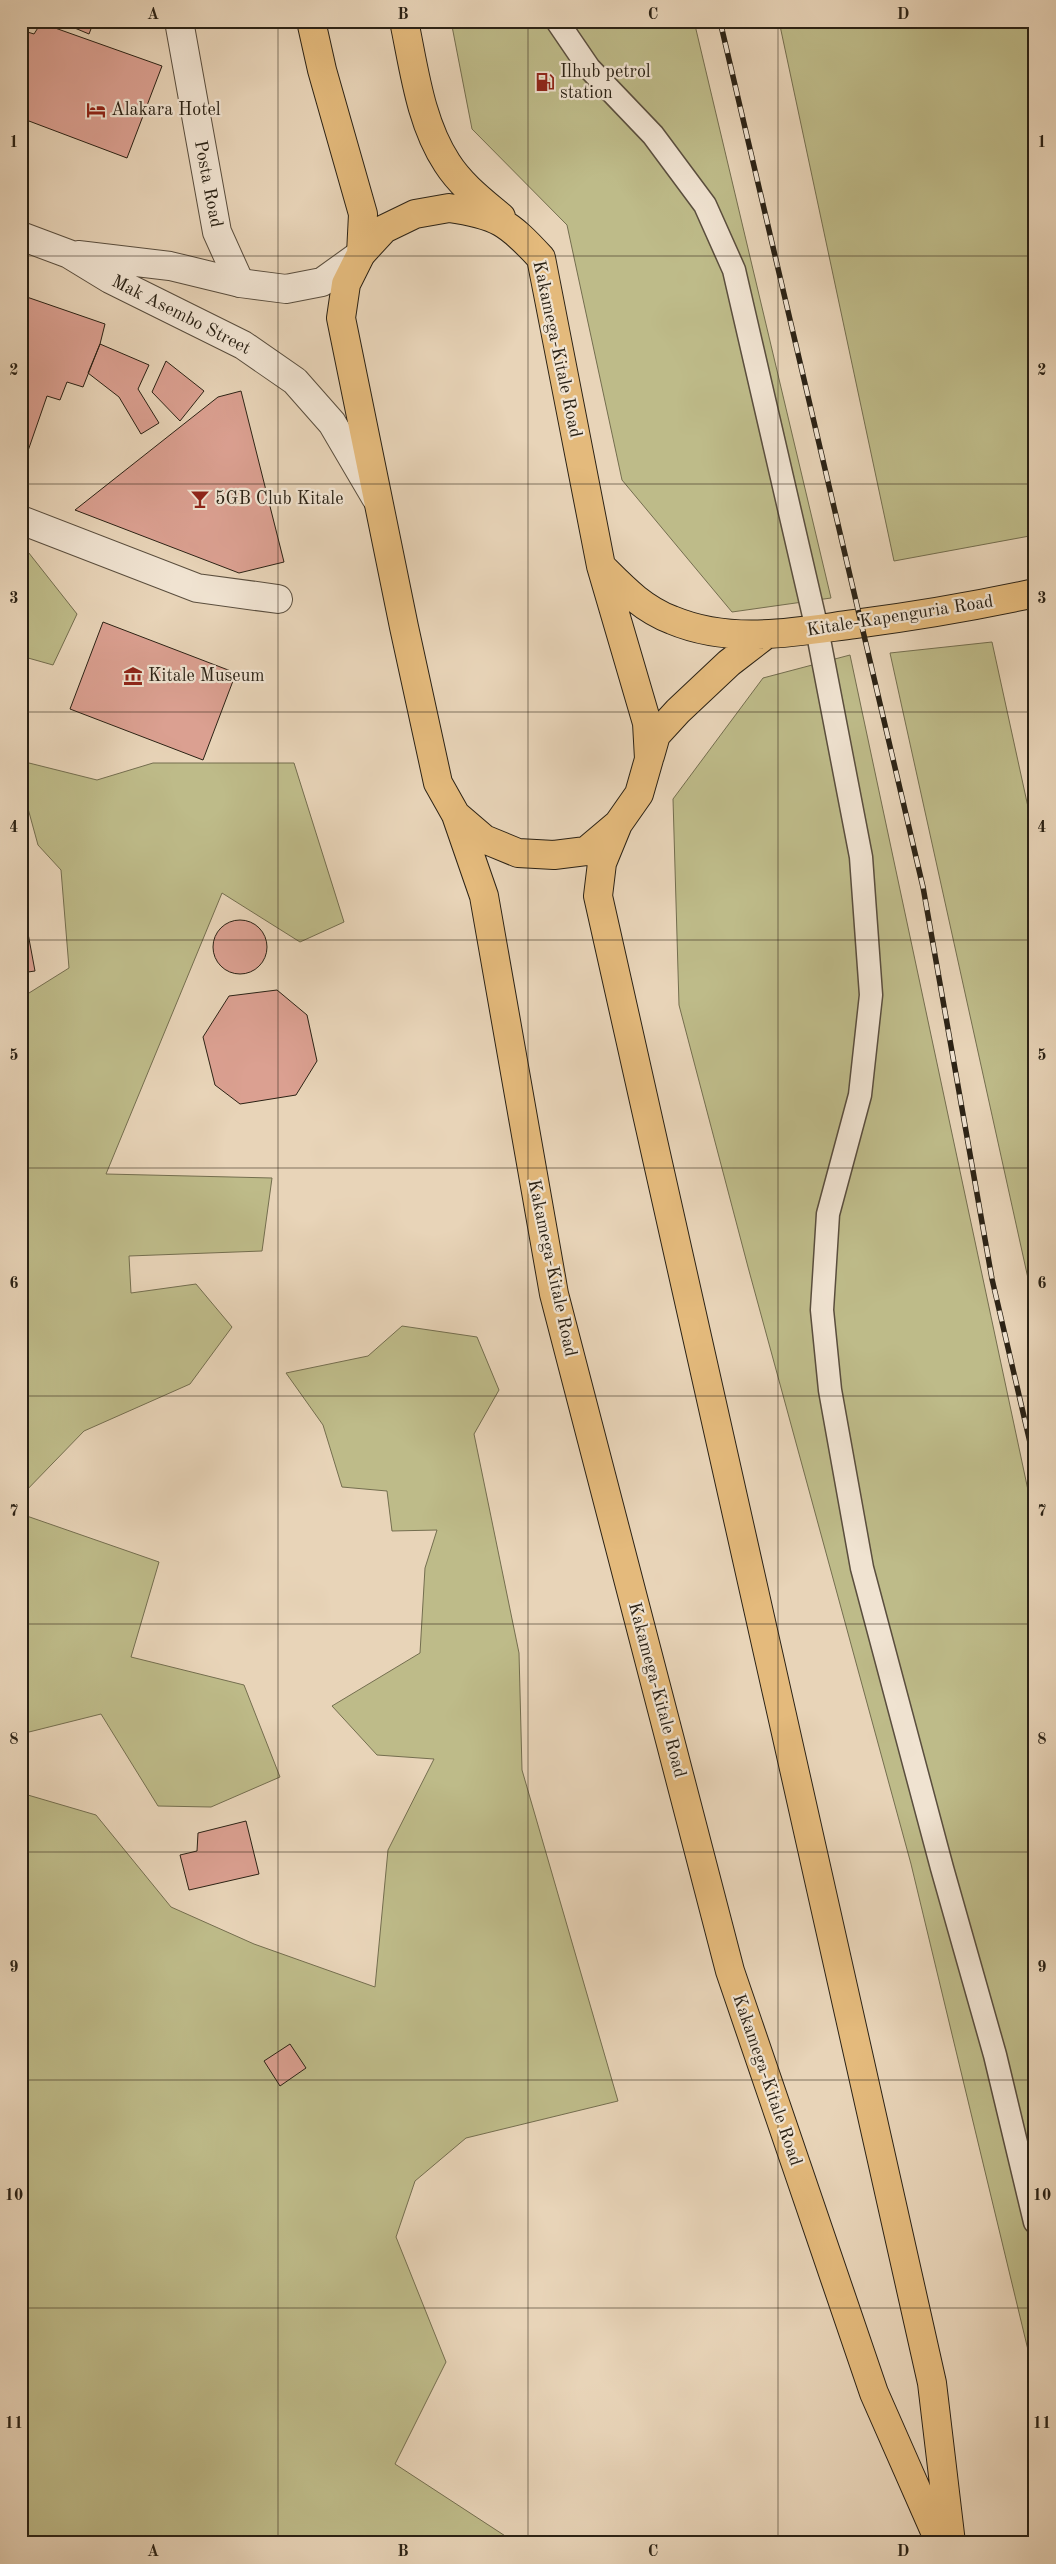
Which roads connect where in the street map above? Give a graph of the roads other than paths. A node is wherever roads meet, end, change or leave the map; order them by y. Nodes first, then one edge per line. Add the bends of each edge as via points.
1 (179, 21) edge
2 (311, 21) edge
3 (404, 21) edge
4 (557, 21) edge
5 (517, 231) junction
6 (21, 236) edge
7 (69, 254) junction
8 (361, 254) junction
9 (240, 283) junction
10 (378, 501) junction
11 (21, 520) edge
12 (601, 566) junction
13 (1035, 593) edge
14 (278, 599) dead end
15 (817, 629) junction
16 (764, 636) junction
17 (649, 759) junction
18 (456, 815) junction
19 (618, 824) junction
20 (1035, 2222) edge
21 (940, 2543) edge
22 (951, 2543) edge

1 - 9 street, Posta Road via 217,232
2 - 8 highway via 363,214
3 - 5 highway via 432,136 447,164 466,187
4 - 15 lane via 589,68 653,135 705,206 734,270
5 - 8 highway, Kakamega-Kitale Road via 484,214 449,208 414,214 384,229
5 - 12 highway, Kakamega-Kitale Road via 541,258
6 - 7 street, Mak Asembo Street
7 - 9 street, Mak Asembo Street via 170,266
7 - 10 street, Mak Asembo Street via 110,279 243,345 294,381 332,423
8 - 9 street, Mak Asembo Street via 322,282 286,289
8 - 10 highway, Kakamega-Kitale Road via 346,284 341,318
10 - 18 highway, Kakamega-Kitale Road via 438,783
11 - 14 street via 197,588
12 - 16 highway, Kitale-Kapenguria Road via 637,602 671,620 710,632
12 - 17 highway, Kakamega-Kitale Road via 647,723
13 - 15 highway, Kitale-Kapenguria Road via 964,608
15 - 16 highway, Kitale-Kapenguria Road
15 - 20 lane via 861,857 871,995 860,1095 828,1214 822,1310 830,1390 862,1568 995,2054
16 - 17 highway via 729,663 656,734
17 - 19 highway, Kakamega-Kitale Road via 639,794
18 - 19 highway, Kakamega-Kitale Road via 484,840 518,853 554,855 586,851
18 - 21 highway, Kakamega-Kitale Road via 484,896 554,1294 730,1971 874,2393
19 - 22 highway, Kakamega-Kitale Road via 602,863 598,896 932,2383

